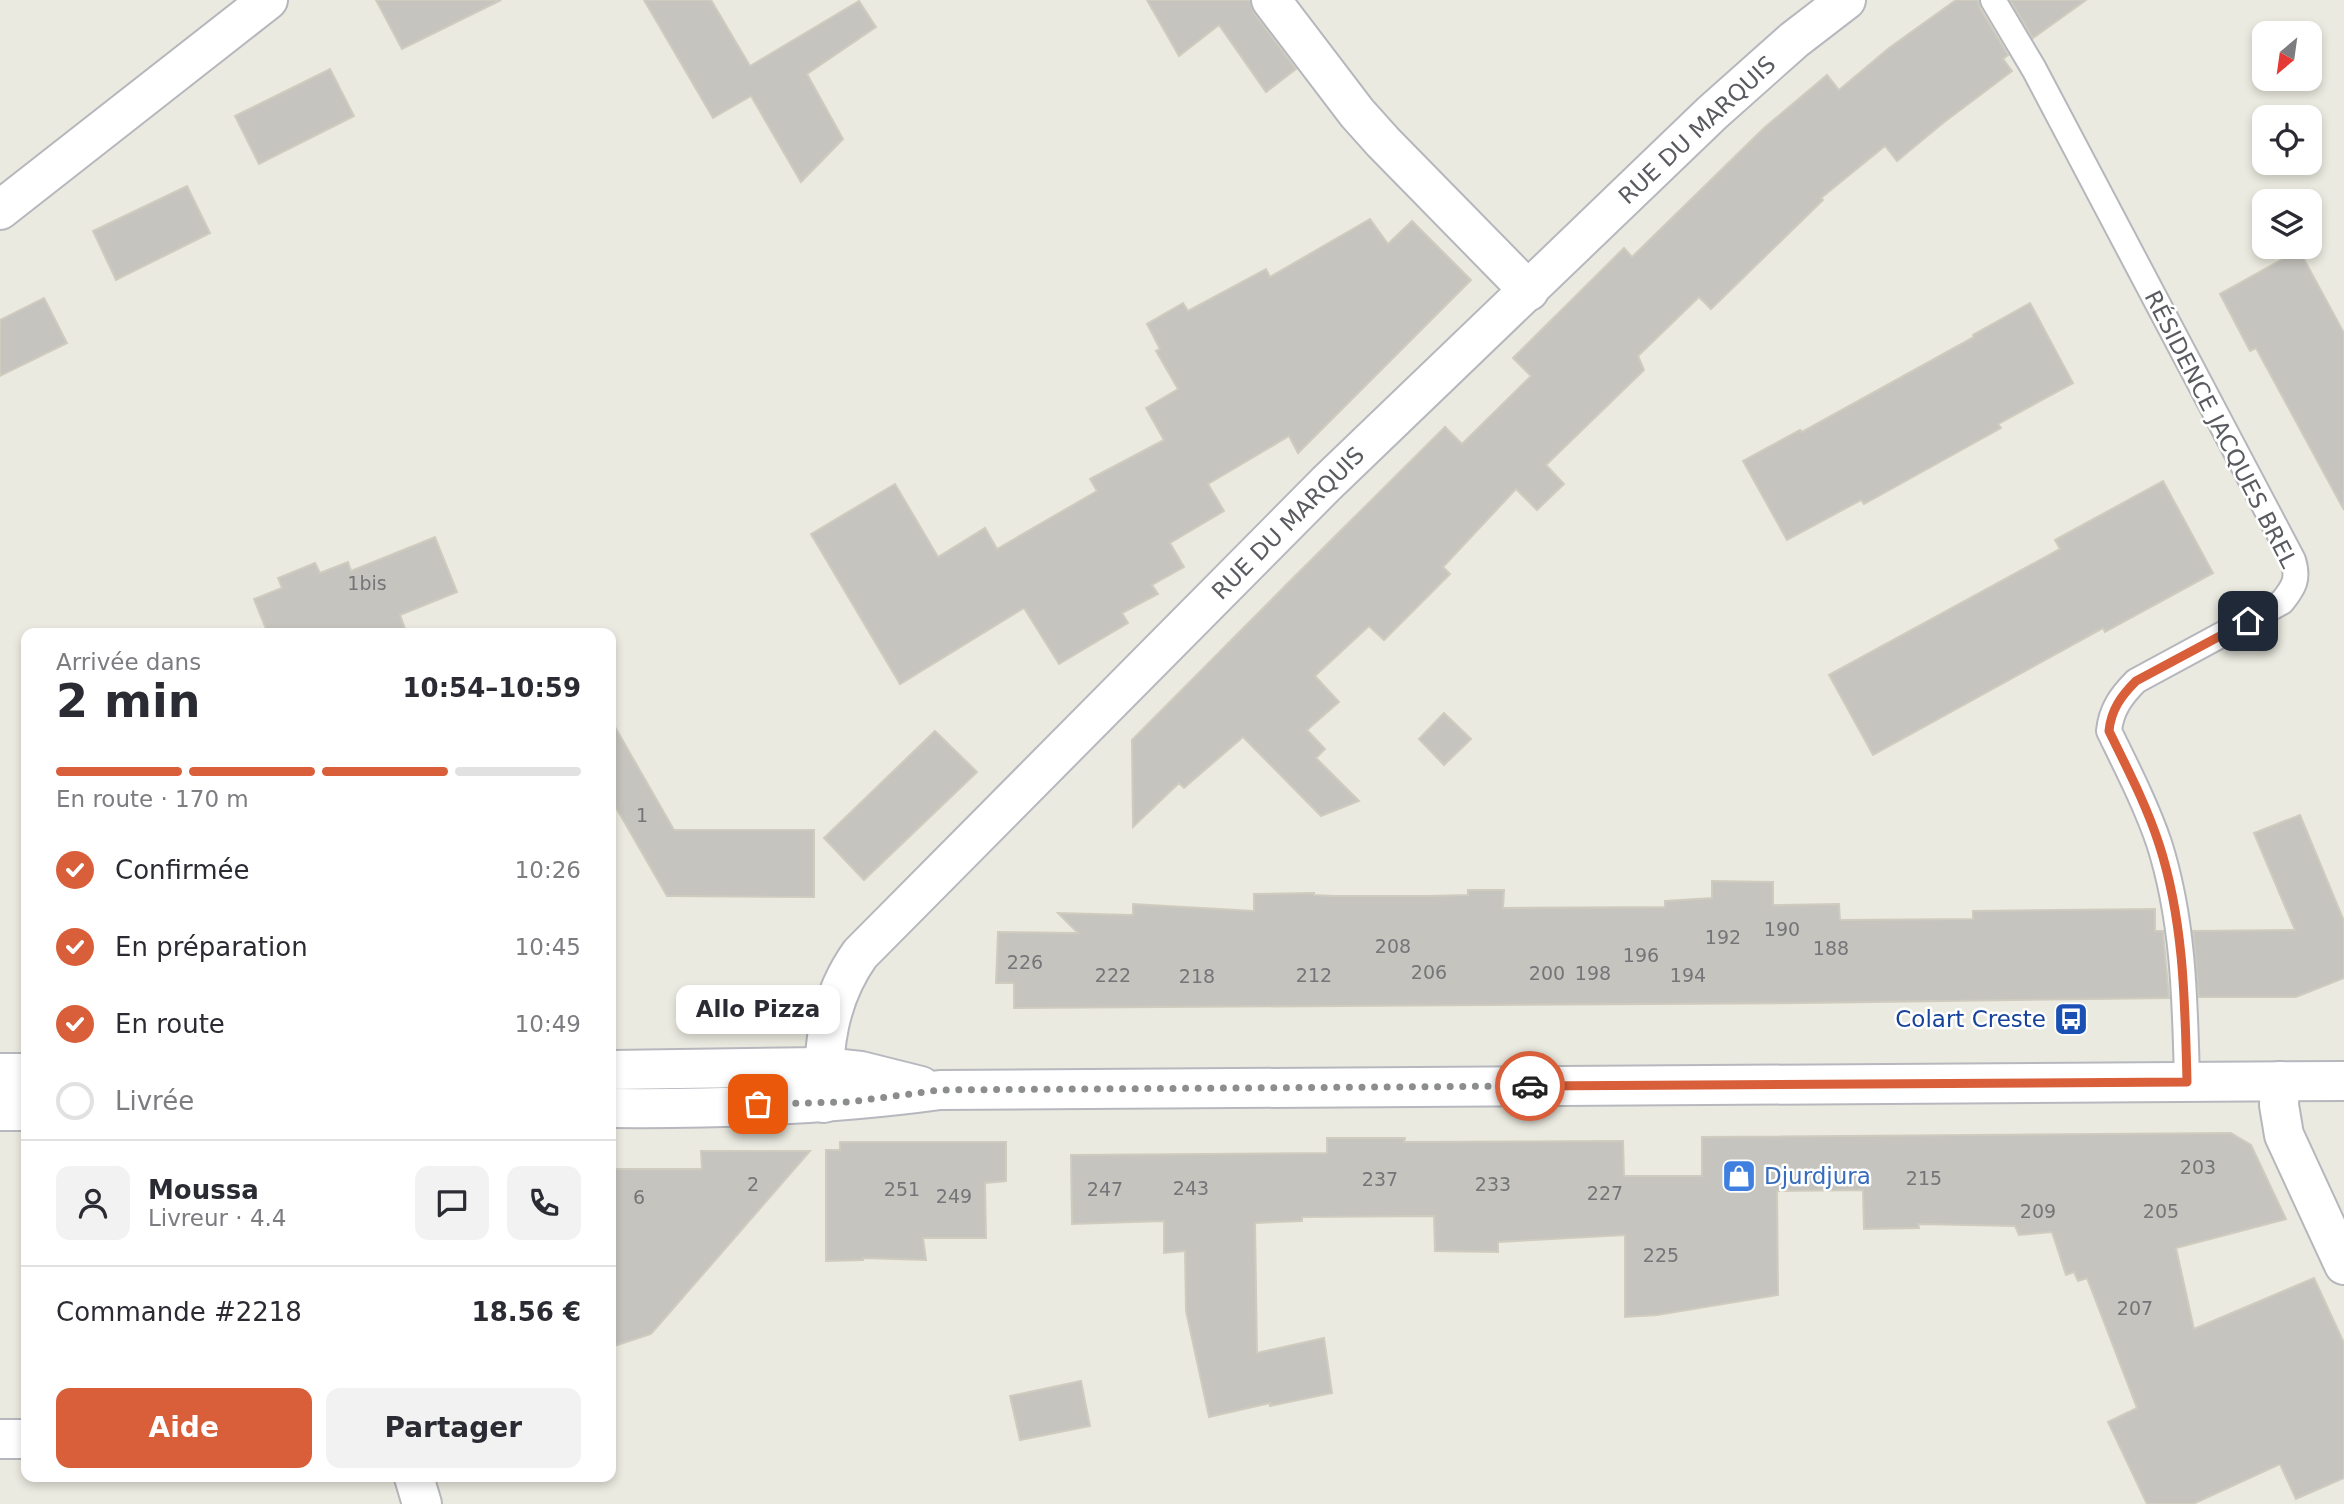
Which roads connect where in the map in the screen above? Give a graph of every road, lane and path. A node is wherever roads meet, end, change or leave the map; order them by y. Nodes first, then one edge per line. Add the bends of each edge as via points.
1 (268, 0) edge
2 (1271, 0) edge
3 (1846, 0) edge
4 (1993, 0) edge
5 (0, 210) edge
6 (1530, 290) junction
7 (616, 1070) edge
8 (0, 1073) edge
9 (21, 1073) edge
10 (2280, 1081) junction
11 (2344, 1081) edge
12 (2187, 1082) junction
13 (818, 1085) junction
14 (616, 1107) edge
15 (0, 1111) edge
16 (21, 1111) edge
17 (2344, 1265) edge
18 (21, 1439) edge
19 (0, 1440) edge
20 (415, 1482) edge
21 (422, 1504) edge

1 - 5 main road
2 - 6 main road via 1357,113
3 - 6 main road, RUE DU MARQUIS via 1712,113
4 - 12 lane, RÉSIDENCE JACQUES BREL via 2034,69 2297,571 2282,602 2136,681 2110,718 2109,731 2147,811 2173,895 2184,988
6 - 13 main road, RUE DU MARQUIS via 1327,483 860,954 832,1010
7 - 13 main road
8 - 9 main road
10 - 11 main road
10 - 12 main road
10 - 17 main road via 2284,1135
12 - 13 main road via 940,1090 861,1071
13 - 14 main road
15 - 16 main road
18 - 19 main road
20 - 21 main road

